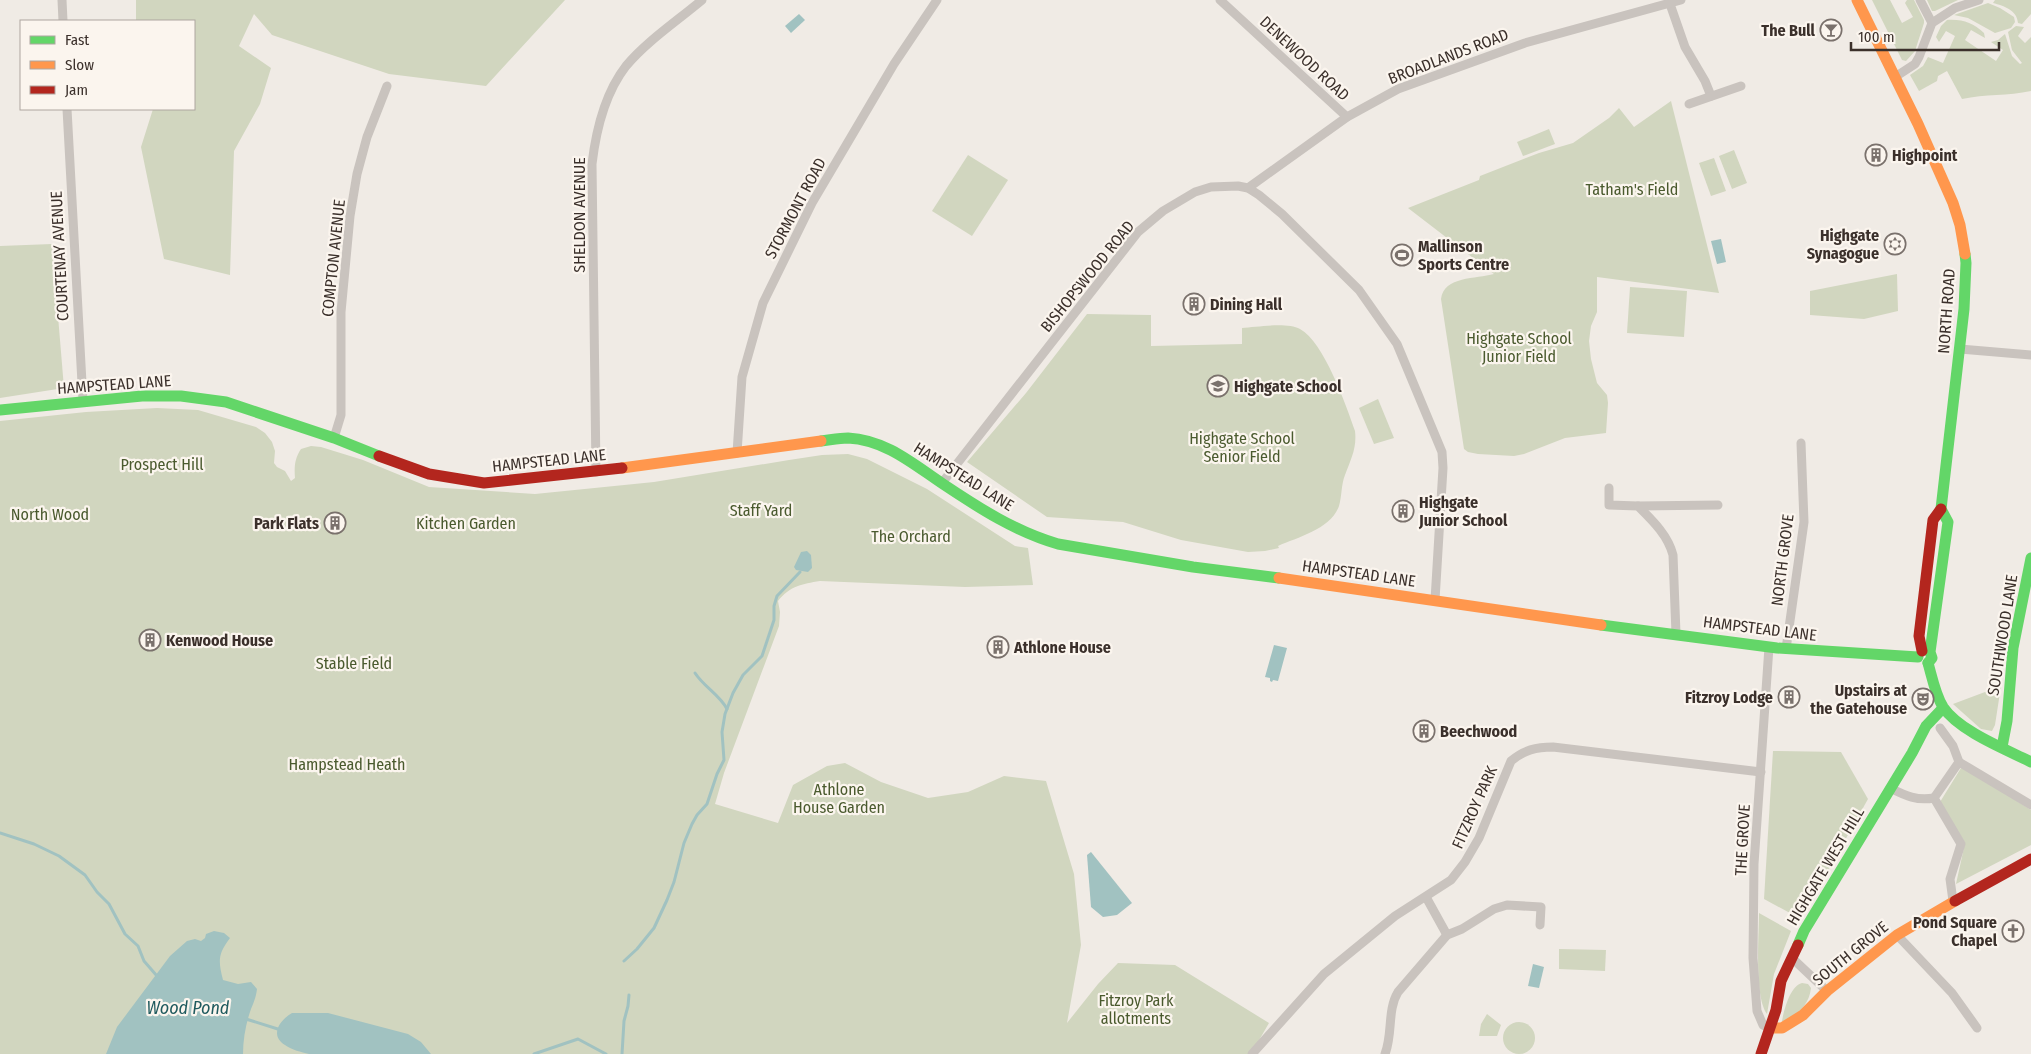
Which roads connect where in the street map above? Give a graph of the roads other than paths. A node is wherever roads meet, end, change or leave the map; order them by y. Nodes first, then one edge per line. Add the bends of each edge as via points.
1 (62, 0) edge
2 (702, 0) edge
3 (937, 0) edge
4 (1220, 0) edge
5 (1682, 0) edge
6 (1857, 0) edge
7 (1920, 0) edge
8 (1979, 0) edge
9 (1670, 4) junction
10 (63, 20) edge
11 (1932, 23) junction
12 (1895, 77) junction
13 (387, 86) dead end
14 (1741, 86) dead end
15 (1711, 96) junction
16 (1689, 104) dead end
17 (66, 110) edge
18 (1347, 117) junction
19 (1248, 188) junction
20 (1960, 349) junction
21 (2031, 355) edge
22 (84, 401) junction
23 (0, 410) edge
24 (334, 438) junction
25 (1801, 443) dead end
26 (737, 453) junction
27 (596, 472) junction
28 (942, 483) junction
29 (1609, 488) dead end
30 (1718, 505) dead end
31 (1638, 506) junction
32 (2031, 558) edge
33 (1435, 600) junction
34 (1676, 634) junction
35 (1769, 648) junction
36 (1786, 649) junction
37 (1924, 656) junction
38 (1943, 708) junction
39 (1940, 728) dead end
40 (2002, 746) junction
41 (1959, 762) junction
42 (2031, 762) edge
43 (1761, 772) junction
44 (1890, 788) junction
45 (1934, 798) junction
46 (2031, 805) edge
47 (2031, 860) edge
48 (1426, 897) junction
49 (1953, 901) junction
50 (1540, 925) dead end
51 (1447, 935) junction
52 (1897, 936) junction
53 (1792, 958) junction
54 (1827, 991) junction
55 (1770, 1028) junction
56 (1977, 1028) dead end
57 (1252, 1054) edge
58 (1385, 1054) edge
59 (1761, 1054) edge

1 - 10 street
2 - 27 street, SHELDON AVENUE via 625,67 608,97 595,139 592,164
3 - 26 street, STORMONT ROAD via 894,64 812,202 763,303 742,377
4 - 18 street, DENEWOOD ROAD
5 - 9 street, BROADLANDS ROAD
6 - 12 main road, NORTH ROAD
7 - 11 street
8 - 11 street via 1955,8
9 - 15 street via 1685,47 1706,81
9 - 18 street, BROADLANDS ROAD via 1493,53 1398,89
11 - 12 street via 1915,64
12 - 20 main road, NORTH ROAD via 1960,225 1966,263
13 - 24 street, COMPTON AVENUE via 367,137 350,216 341,312 341,415
14 - 15 street
15 - 16 street
17 - 22 street, COURTENAY AVENUE
18 - 19 street, BROADLANDS ROAD
19 - 28 street, BISHOPSWOOD ROAD via 1211,186 1195,192 1163,211 1138,232
19 - 33 street via 1282,214 1343,272 1386,326 1404,358 1443,458
20 - 21 street
20 - 37 main road, NORTH ROAD via 1942,509 1933,520 1918,636
22 - 23 main road, HAMPSTEAD LANE
22 - 24 main road, HAMPSTEAD LANE via 161,396 217,401
24 - 27 main road, HAMPSTEAD LANE via 430,474 484,483
25 - 36 street, NORTH GROVE via 1804,522
26 - 27 main road, HAMPSTEAD LANE
26 - 28 main road, HAMPSTEAD LANE via 847,438 894,451
28 - 33 main road, HAMPSTEAD LANE via 1041,540 1192,567
29 - 31 street via 1609,505
30 - 31 street
31 - 34 street via 1671,547
32 - 40 main road, SOUTHWOOD LANE via 2013,648
33 - 34 main road, HAMPSTEAD LANE
34 - 35 main road, HAMPSTEAD LANE
35 - 36 main road, HAMPSTEAD LANE
35 - 43 street, THE GROVE
36 - 37 main road, HAMPSTEAD LANE
37 - 38 main road, NORTH ROAD
38 - 40 main road via 1962,724
38 - 44 main road, HIGHGATE WEST HILL via 1926,726
39 - 41 street via 1953,746
40 - 42 main road
41 - 45 street
41 - 46 street
43 - 48 street, FITZROY PARK via 1553,747 1531,749 1511,760 1479,838 1465,862 1451,880
43 - 55 street, THE GROVE via 1753,958 1757,1011 1763,1024
44 - 45 street via 1910,798
44 - 53 main road, HIGHGATE WEST HILL via 1804,931
45 - 49 street via 1961,844 1950,879
47 - 49 main road, SOUTH GROVE
48 - 51 street
48 - 57 street, FITZROY PARK via 1395,916 1324,974
49 - 52 main road, SOUTH GROVE
50 - 51 street via 1541,907 1507,905
51 - 58 street via 1393,1000 1390,1041
52 - 54 main road, SOUTH GROVE
52 - 56 street via 1952,993
53 - 54 street
53 - 55 main road, HIGHGATE WEST HILL via 1782,981
54 - 55 main road, SOUTH GROVE via 1803,1015 1782,1028
55 - 59 main road, HIGHGATE WEST HILL

